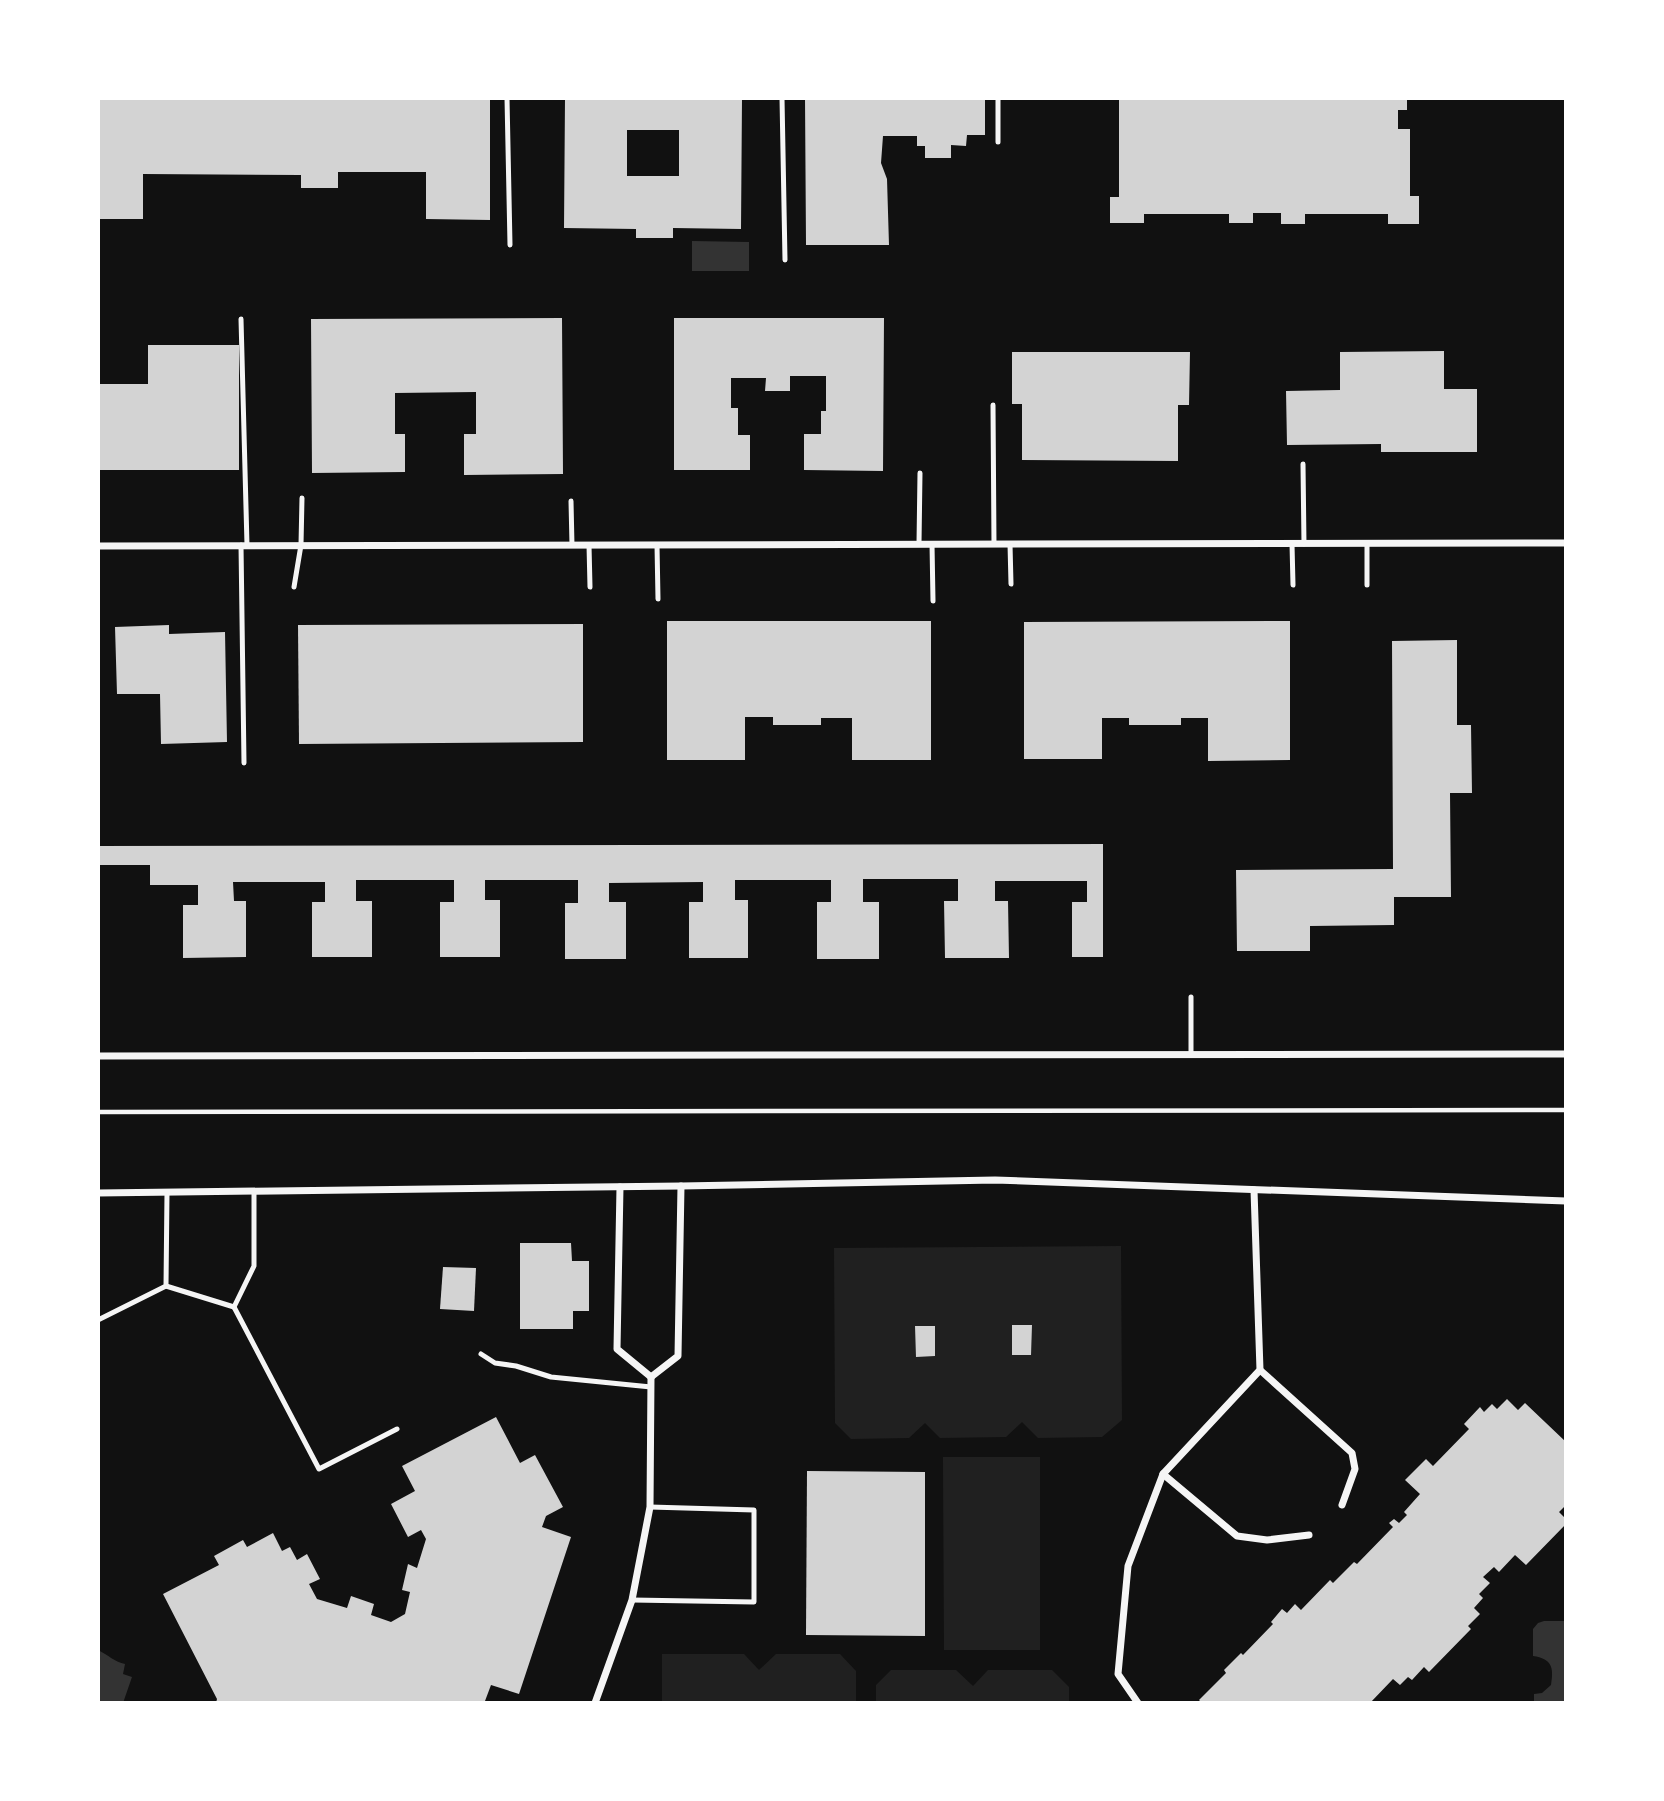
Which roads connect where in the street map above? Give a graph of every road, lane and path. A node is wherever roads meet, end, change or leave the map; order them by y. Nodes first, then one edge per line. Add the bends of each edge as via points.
1 (507, 98) edge
2 (782, 98) edge
3 (998, 98) edge
4 (998, 142) dead end
5 (510, 245) dead end
6 (785, 260) dead end
7 (241, 319) dead end
8 (993, 405) dead end
9 (1303, 464) dead end
10 (920, 473) dead end
11 (302, 498) dead end
12 (571, 501) dead end
13 (1566, 543) edge
14 (919, 544) junction
15 (932, 544) junction
16 (993, 544) junction
17 (1010, 544) junction
18 (1292, 544) junction
19 (1304, 544) junction
20 (1367, 544) junction
21 (244, 545) junction
22 (301, 545) junction
23 (572, 545) junction
24 (589, 545) junction
25 (657, 545) junction
26 (98, 546) edge
27 (1011, 584) dead end
28 (1293, 585) dead end
29 (1367, 585) dead end
30 (294, 587) dead end
31 (590, 587) dead end
32 (658, 599) dead end
33 (933, 601) dead end
34 (244, 763) dead end
35 (1191, 997) dead end
36 (1191, 1054) junction
37 (1566, 1054) edge
38 (98, 1056) edge
39 (1566, 1110) edge
40 (98, 1112) edge
41 (681, 1186) junction
42 (620, 1187) junction
43 (1254, 1190) junction
44 (254, 1191) junction
45 (98, 1193) edge
46 (167, 1193) junction
47 (1566, 1201) edge
48 (166, 1286) junction
49 (234, 1307) junction
50 (98, 1320) edge
51 (481, 1354) dead end
52 (1260, 1370) junction
53 (651, 1377) junction
54 (651, 1387) junction
55 (397, 1429) dead end
56 (1163, 1474) junction
57 (1342, 1505) dead end
58 (650, 1507) junction
59 (1309, 1535) dead end
60 (632, 1600) junction
61 (595, 1703) edge
62 (1138, 1703) edge

1 - 5 lane
2 - 6 lane
3 - 4 lane
7 - 21 lane
8 - 16 lane
9 - 19 lane
10 - 14 lane
11 - 22 lane
12 - 23 lane
13 - 20 street
14 - 15 street
14 - 25 street
15 - 16 street
15 - 33 lane
16 - 17 street
17 - 18 street
17 - 27 lane
18 - 19 street
18 - 28 lane
19 - 20 street
20 - 29 lane
21 - 22 street
21 - 26 street
21 - 34 lane
22 - 23 street
22 - 30 lane
23 - 24 street
24 - 25 street
24 - 31 lane
25 - 32 lane
35 - 36 lane
36 - 37 street
36 - 38 street
39 - 40 path
41 - 42 street
41 - 43 street via 995,1180
41 - 53 street via 678,1356
42 - 44 street
42 - 53 street via 617,1349
43 - 47 street
43 - 52 street
44 - 46 street
44 - 49 lane via 254,1266
45 - 46 street
46 - 48 lane
48 - 49 lane
48 - 50 lane
49 - 55 lane via 319,1469
51 - 54 lane via 495,1363 551,1377
52 - 56 street
52 - 57 street via 1352,1453 1355,1469
53 - 54 street
54 - 58 street
56 - 59 street via 1237,1536 1267,1540
56 - 62 street via 1128,1566 1118,1674
58 - 60 street
58 - 60 lane via 754,1510 754,1602
60 - 61 street

